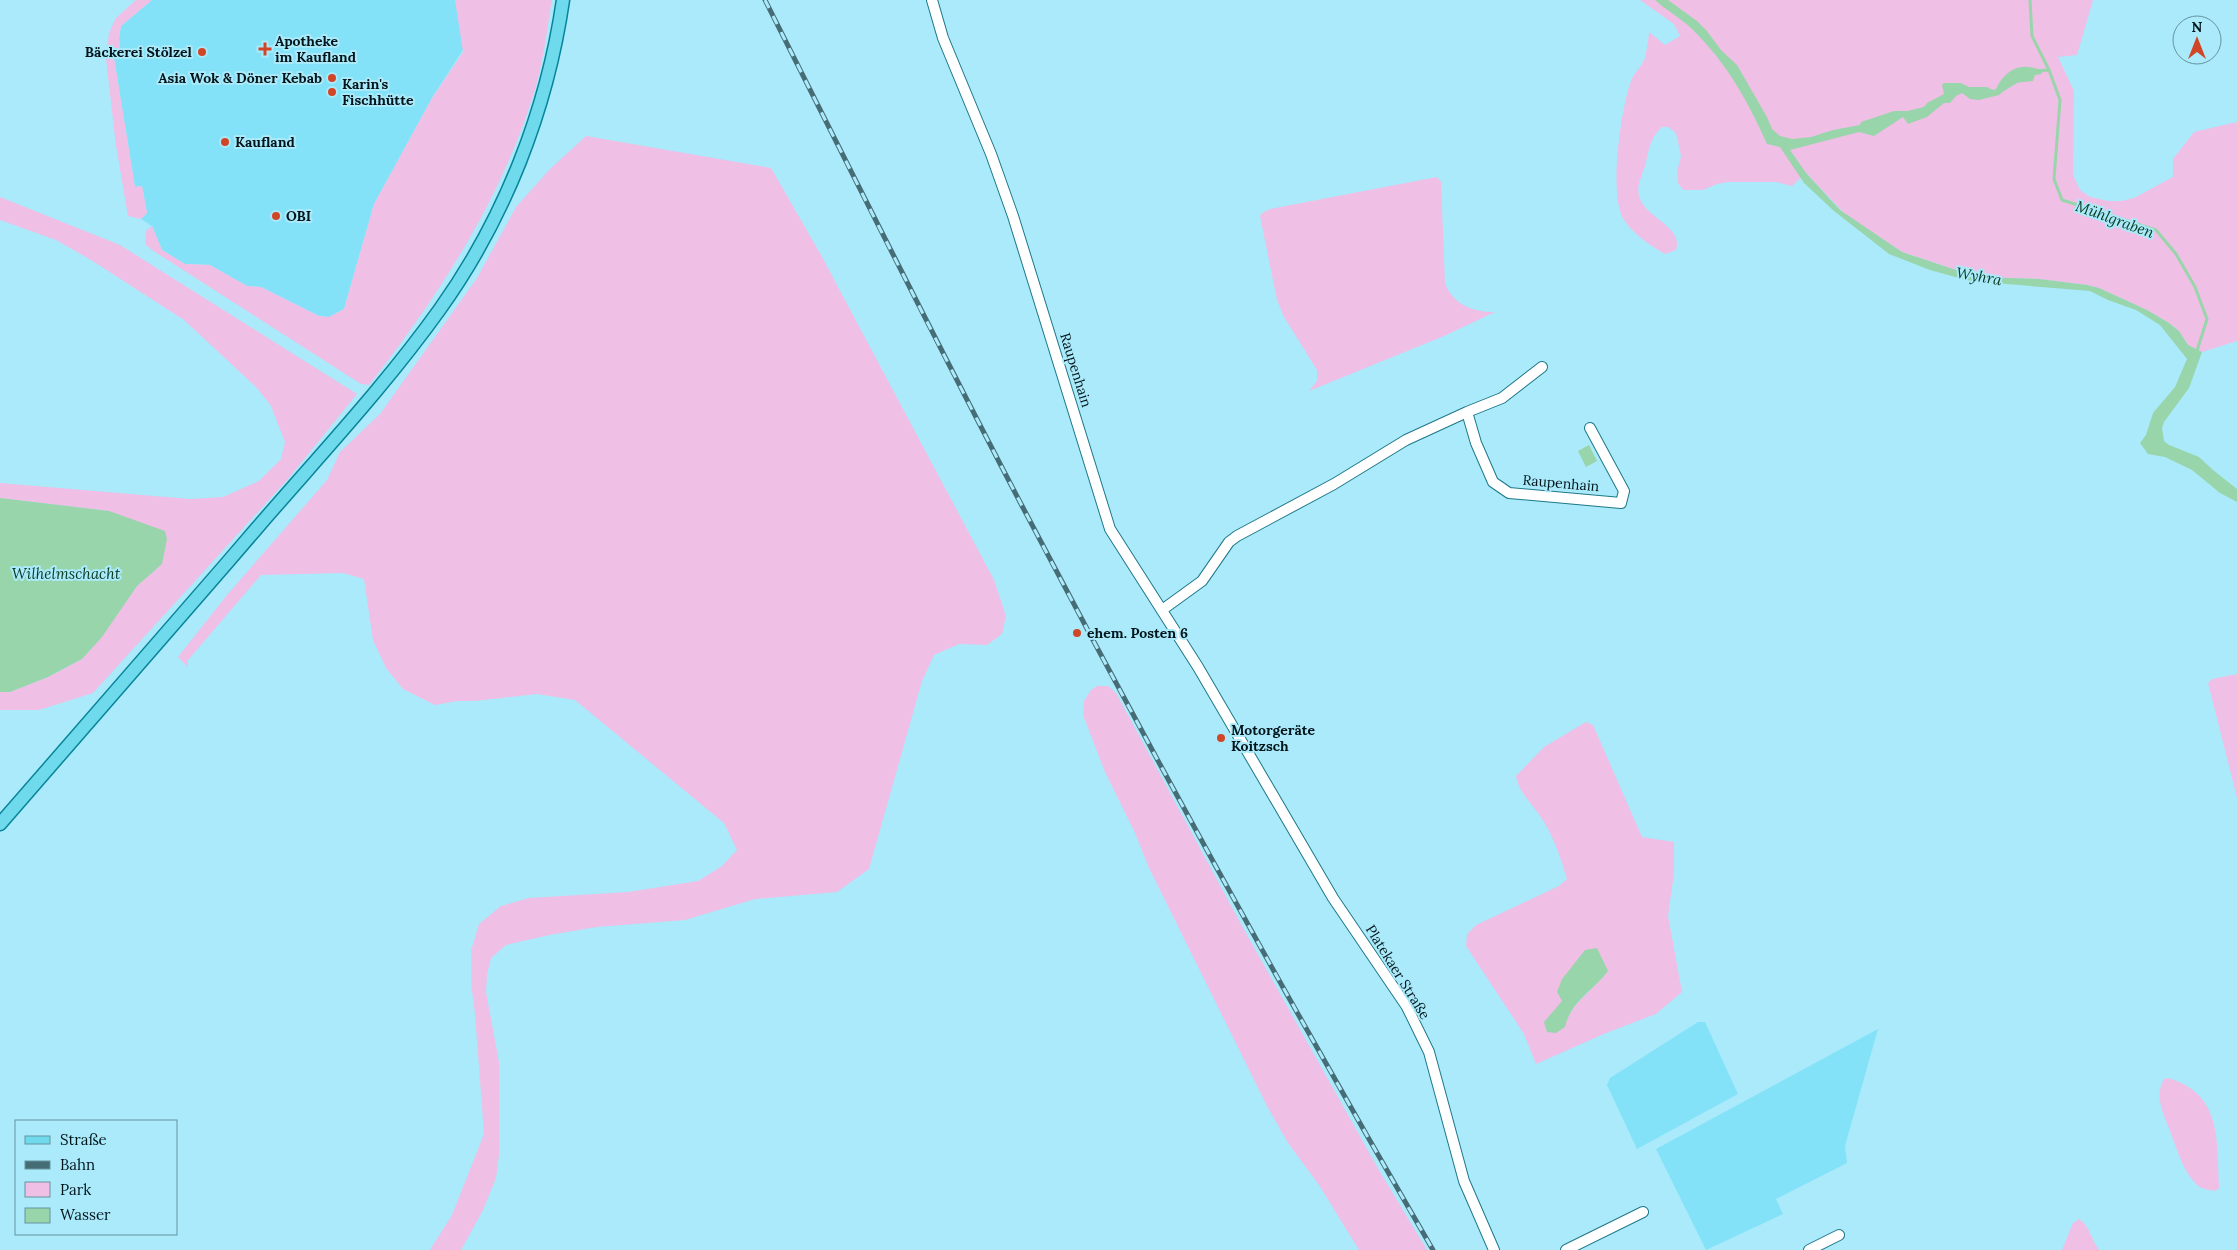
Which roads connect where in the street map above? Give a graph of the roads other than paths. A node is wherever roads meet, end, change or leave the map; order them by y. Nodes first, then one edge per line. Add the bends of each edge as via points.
1 (563, 0) edge
2 (932, 0) edge
3 (1542, 367) dead end
4 (1467, 412) junction
5 (1590, 428) dead end
6 (1162, 610) junction
7 (1265, 779) joint
8 (0, 824) edge
9 (1643, 1212) dead end
10 (1839, 1235) dead end
11 (1494, 1250) edge
12 (1566, 1250) edge
13 (1810, 1250) edge

1 - 8 main road via 550,72 521,160 494,220 441,308 372,396
2 - 6 street, Raupenhain via 943,38 1013,216 1110,529
3 - 4 street via 1502,398
4 - 5 street, Raupenhain via 1493,482 1509,492 1621,502 1624,491
4 - 6 street via 1406,440 1334,484 1237,536 1229,542 1202,581
6 - 7 street, Raupenhain
7 - 11 street, Platekaer Straße via 1333,898 1395,987 1420,1032 1436,1076 1464,1181
9 - 12 street
10 - 13 street

